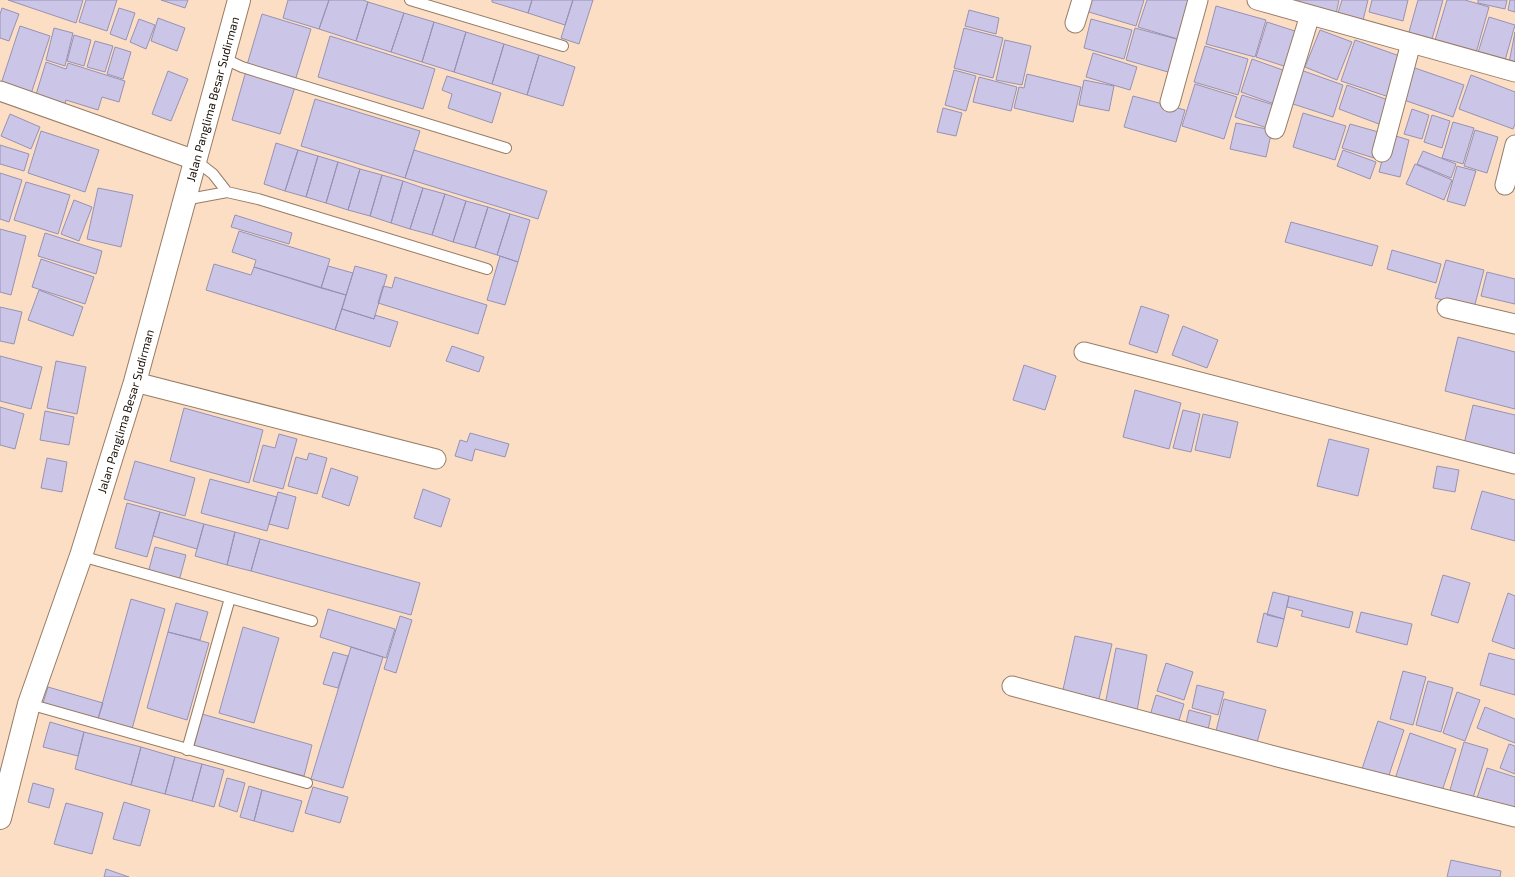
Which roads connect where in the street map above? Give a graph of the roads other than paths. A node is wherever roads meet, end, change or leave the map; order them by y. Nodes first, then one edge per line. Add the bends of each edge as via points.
1 (239, 0) edge
2 (410, 0) edge
3 (1082, 0) edge
4 (1198, 0) edge
5 (1257, 0) edge
6 (1279, 3) edge
7 (1310, 16) junction
8 (1075, 23) dead end
9 (1411, 43) junction
10 (563, 46) dead end
11 (223, 58) junction
12 (1515, 72) edge
13 (0, 91) edge
14 (1170, 102) dead end
15 (1276, 129) dead end
16 (1515, 145) edge
17 (506, 148) dead end
18 (1382, 152) dead end
19 (195, 160) junction
20 (1505, 185) dead end
21 (227, 192) junction
22 (184, 200) junction
23 (487, 270) dead end
24 (1447, 308) dead end
25 (1515, 324) edge
26 (1084, 352) dead end
27 (135, 382) junction
28 (436, 460) dead end
29 (1515, 464) edge
30 (81, 556) junction
31 (230, 598) junction
32 (312, 621) dead end
33 (1012, 686) dead end
34 (29, 704) junction
35 (187, 750) junction
36 (307, 783) dead end
37 (1515, 816) edge
38 (0, 818) edge

1 - 11 main road, Jalan Panglima Besar Sudirman
2 - 10 lane
3 - 8 street
4 - 14 street
5 - 6 street
6 - 7 street
7 - 9 street
7 - 15 street
9 - 12 street
9 - 18 street
11 - 17 lane via 242,67
11 - 19 main road, Jalan Panglima Besar Sudirman
13 - 19 street
16 - 20 street
19 - 21 lane via 212,174
19 - 22 main road, Jalan Panglima Besar Sudirman
21 - 22 lane
21 - 23 lane via 258,199
22 - 27 main road, Jalan Panglima Besar Sudirman
24 - 25 street
26 - 29 street
27 - 28 street
27 - 30 main road, Jalan Panglima Besar Sudirman
30 - 31 lane
30 - 34 main road, Jalan Panglima Besar Sudirman
31 - 32 lane
31 - 35 lane
33 - 37 street via 1278,757
34 - 35 lane
34 - 38 main road, Jalan Panglima Besar Sudirman
35 - 36 lane

